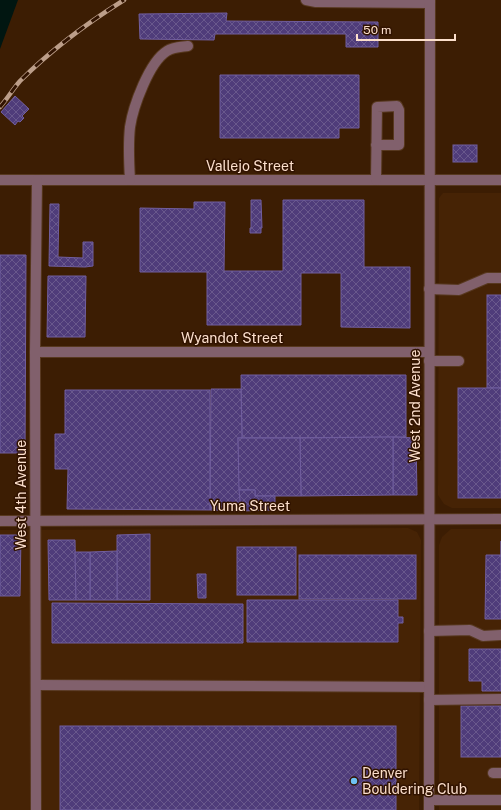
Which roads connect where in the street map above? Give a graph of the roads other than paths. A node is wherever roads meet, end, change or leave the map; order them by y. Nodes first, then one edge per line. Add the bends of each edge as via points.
1 (306, 0) edge
2 (430, 1) edge
3 (188, 46) dead end
4 (376, 145) dead end
5 (0, 180) edge
6 (37, 180) junction
7 (130, 180) junction
8 (376, 180) junction
9 (429, 180) junction
10 (501, 180) edge
11 (501, 278) edge
12 (429, 289) junction
13 (35, 352) junction
14 (429, 356) junction
15 (459, 361) dead end
16 (430, 519) junction
17 (501, 519) edge
18 (0, 521) edge
19 (35, 521) junction
20 (429, 631) junction
21 (501, 635) edge
22 (36, 685) junction
23 (429, 687) junction
24 (501, 699) edge
25 (429, 700) junction
26 (501, 800) edge
27 (429, 805) edge
28 (36, 810) edge

1 - 2 street
2 - 9 street, West 2nd Avenue
3 - 7 street via 168,50 160,56 146,79 130,130
4 - 8 street
5 - 6 street, Vallejo Street
6 - 7 street, Vallejo Street
6 - 13 street, West 4th Avenue
7 - 8 street, Vallejo Street
8 - 9 street, Vallejo Street
9 - 10 street, Vallejo Street
9 - 12 street, West 2nd Avenue
11 - 12 street via 487,278 459,290
12 - 14 street, West 2nd Avenue
13 - 14 street, Wyandot Street
13 - 19 street, West 4th Avenue
14 - 15 street, Wyandot Street
14 - 16 street, West 2nd Avenue
16 - 17 street, Yuma Street
16 - 19 street, Yuma Street
16 - 20 street, West 2nd Avenue
18 - 19 street, Yuma Street
19 - 22 street, West 4th Avenue
20 - 21 street via 470,630 483,636
20 - 23 street, West 2nd Avenue
22 - 23 street
22 - 28 street, West 4th Avenue
23 - 25 street, West 2nd Avenue
24 - 25 street
25 - 27 street, West 2nd Avenue
26 - 27 street

